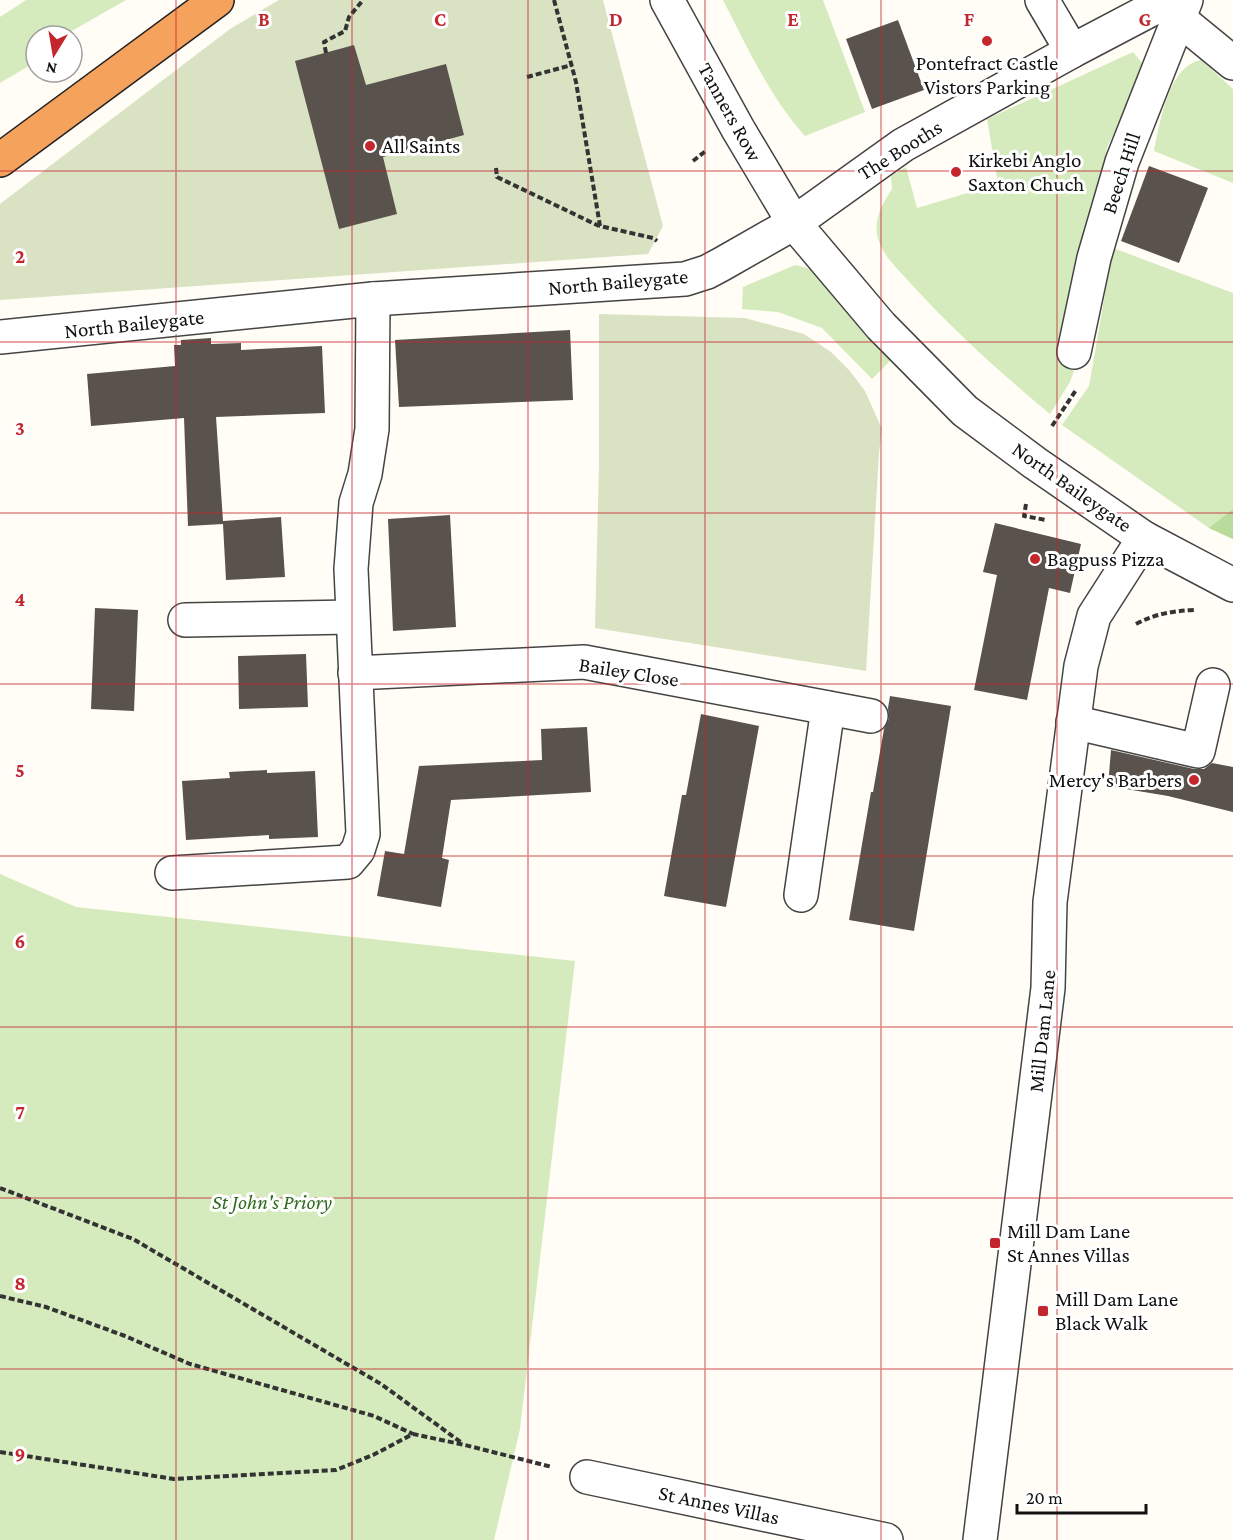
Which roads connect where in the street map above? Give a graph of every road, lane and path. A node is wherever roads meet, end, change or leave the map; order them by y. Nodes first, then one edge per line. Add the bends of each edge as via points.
1 (218, 0) edge
2 (363, 0) edge
3 (554, 0) edge
4 (667, 0) edge
5 (1042, 0) edge
6 (1178, 6) edge
7 (1072, 51) junction
8 (326, 53) dead end
9 (1233, 63) edge
10 (572, 65) junction
11 (527, 77) dead end
12 (0, 160) edge
13 (496, 168) dead end
14 (794, 223) junction
15 (600, 226) junction
16 (661, 244) dead end
17 (373, 299) junction
18 (0, 338) edge
19 (1074, 352) dead end
20 (1076, 389) dead end
21 (1054, 424) dead end
22 (1144, 538) junction
23 (1233, 585) edge
24 (352, 617) junction
25 (185, 620) dead end
26 (355, 673) junction
27 (1213, 685) dead end
28 (828, 708) junction
29 (871, 716) dead end
30 (1073, 722) junction
31 (172, 873) dead end
32 (801, 895) dead end
33 (0, 1188) edge
34 (0, 1296) edge
35 (413, 1434) junction
36 (465, 1445) junction
37 (0, 1452) edge
38 (587, 1477) joint
39 (886, 1540) edge
40 (980, 1540) edge

1 - 12 highway
2 - 8 path via 349,17 345,31 324,42
3 - 10 path
4 - 14 street, Tanners Row
5 - 7 street
6 - 7 street, The Booths
6 - 9 street
6 - 19 street, Beech Hill via 1122,162 1092,265
7 - 14 street, The Booths via 903,145
10 - 11 path
10 - 15 path
13 - 15 path via 497,177
14 - 17 street, North Baileygate via 714,268 685,279
14 - 22 street, North Baileygate via 881,326 965,411
15 - 16 path via 653,238
17 - 18 street, North Baileygate
17 - 24 street via 372,429 356,503
20 - 21 path
22 - 23 street, North Baileygate
22 - 30 street, Mill Dam Lane via 1094,615 1080,666
24 - 25 street
24 - 26 street
26 - 28 street, Bailey Close via 584,662
26 - 31 street via 363,834 358,850 348,862
27 - 30 street via 1197,751
28 - 29 street, Bailey Close
28 - 32 street
30 - 40 street, Mill Dam Lane via 1050,902 1048,988
33 - 36 path via 133,1239 381,1384
34 - 35 path via 46,1307 190,1364 374,1416
35 - 36 path
35 - 37 path via 336,1470 174,1479
36 - 38 path
38 - 39 street, St Annes Villas

